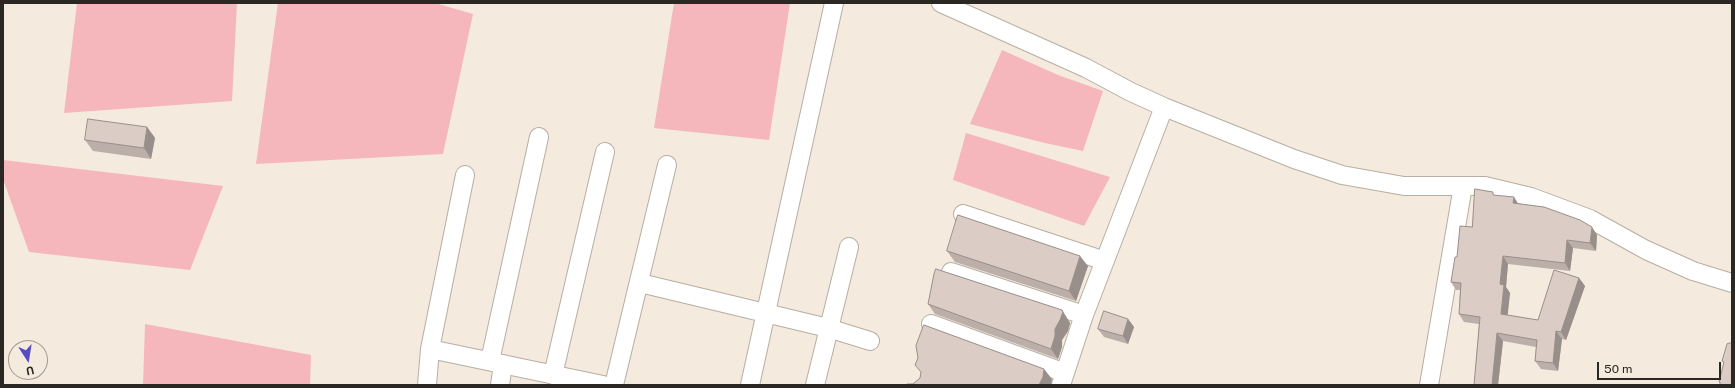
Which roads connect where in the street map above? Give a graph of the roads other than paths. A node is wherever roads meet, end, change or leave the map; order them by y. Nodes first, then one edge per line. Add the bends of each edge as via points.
1 (834, 3) edge
2 (941, 3) edge
3 (1164, 107) junction
4 (539, 137) dead end
5 (605, 152) dead end
6 (667, 165) dead end
7 (465, 175) dead end
8 (1463, 186) junction
9 (963, 214) dead end
10 (848, 246) dead end
11 (1105, 261) junction
12 (951, 272) edge
13 (640, 283) junction
14 (1732, 283) edge
15 (766, 313) junction
16 (1084, 315) junction
17 (931, 324) dead end
18 (828, 328) junction
19 (870, 341) dead end
20 (430, 349) junction
21 (496, 363) junction
22 (552, 375) junction
23 (1063, 379) edge
24 (572, 382) edge
25 (427, 385) edge
26 (500, 385) edge
27 (603, 385) edge
28 (614, 385) edge
29 (750, 385) edge
30 (815, 385) edge
31 (1428, 385) edge

1 - 15 street
2 - 3 street via 1086,68
3 - 8 street via 1342,175 1404,186
3 - 11 street
4 - 21 street
5 - 22 street
6 - 13 street
7 - 20 street
8 - 14 street via 1485,186 1537,199 1590,219 1646,250 1693,271
8 - 31 street
9 - 11 street
10 - 18 street
11 - 16 street
12 - 16 street
13 - 15 street
13 - 28 street
15 - 18 street
15 - 29 street
16 - 23 street
17 - 23 street
18 - 19 street
18 - 30 street
20 - 21 street
20 - 25 street
21 - 22 street
21 - 26 street
22 - 24 street
24 - 27 street

